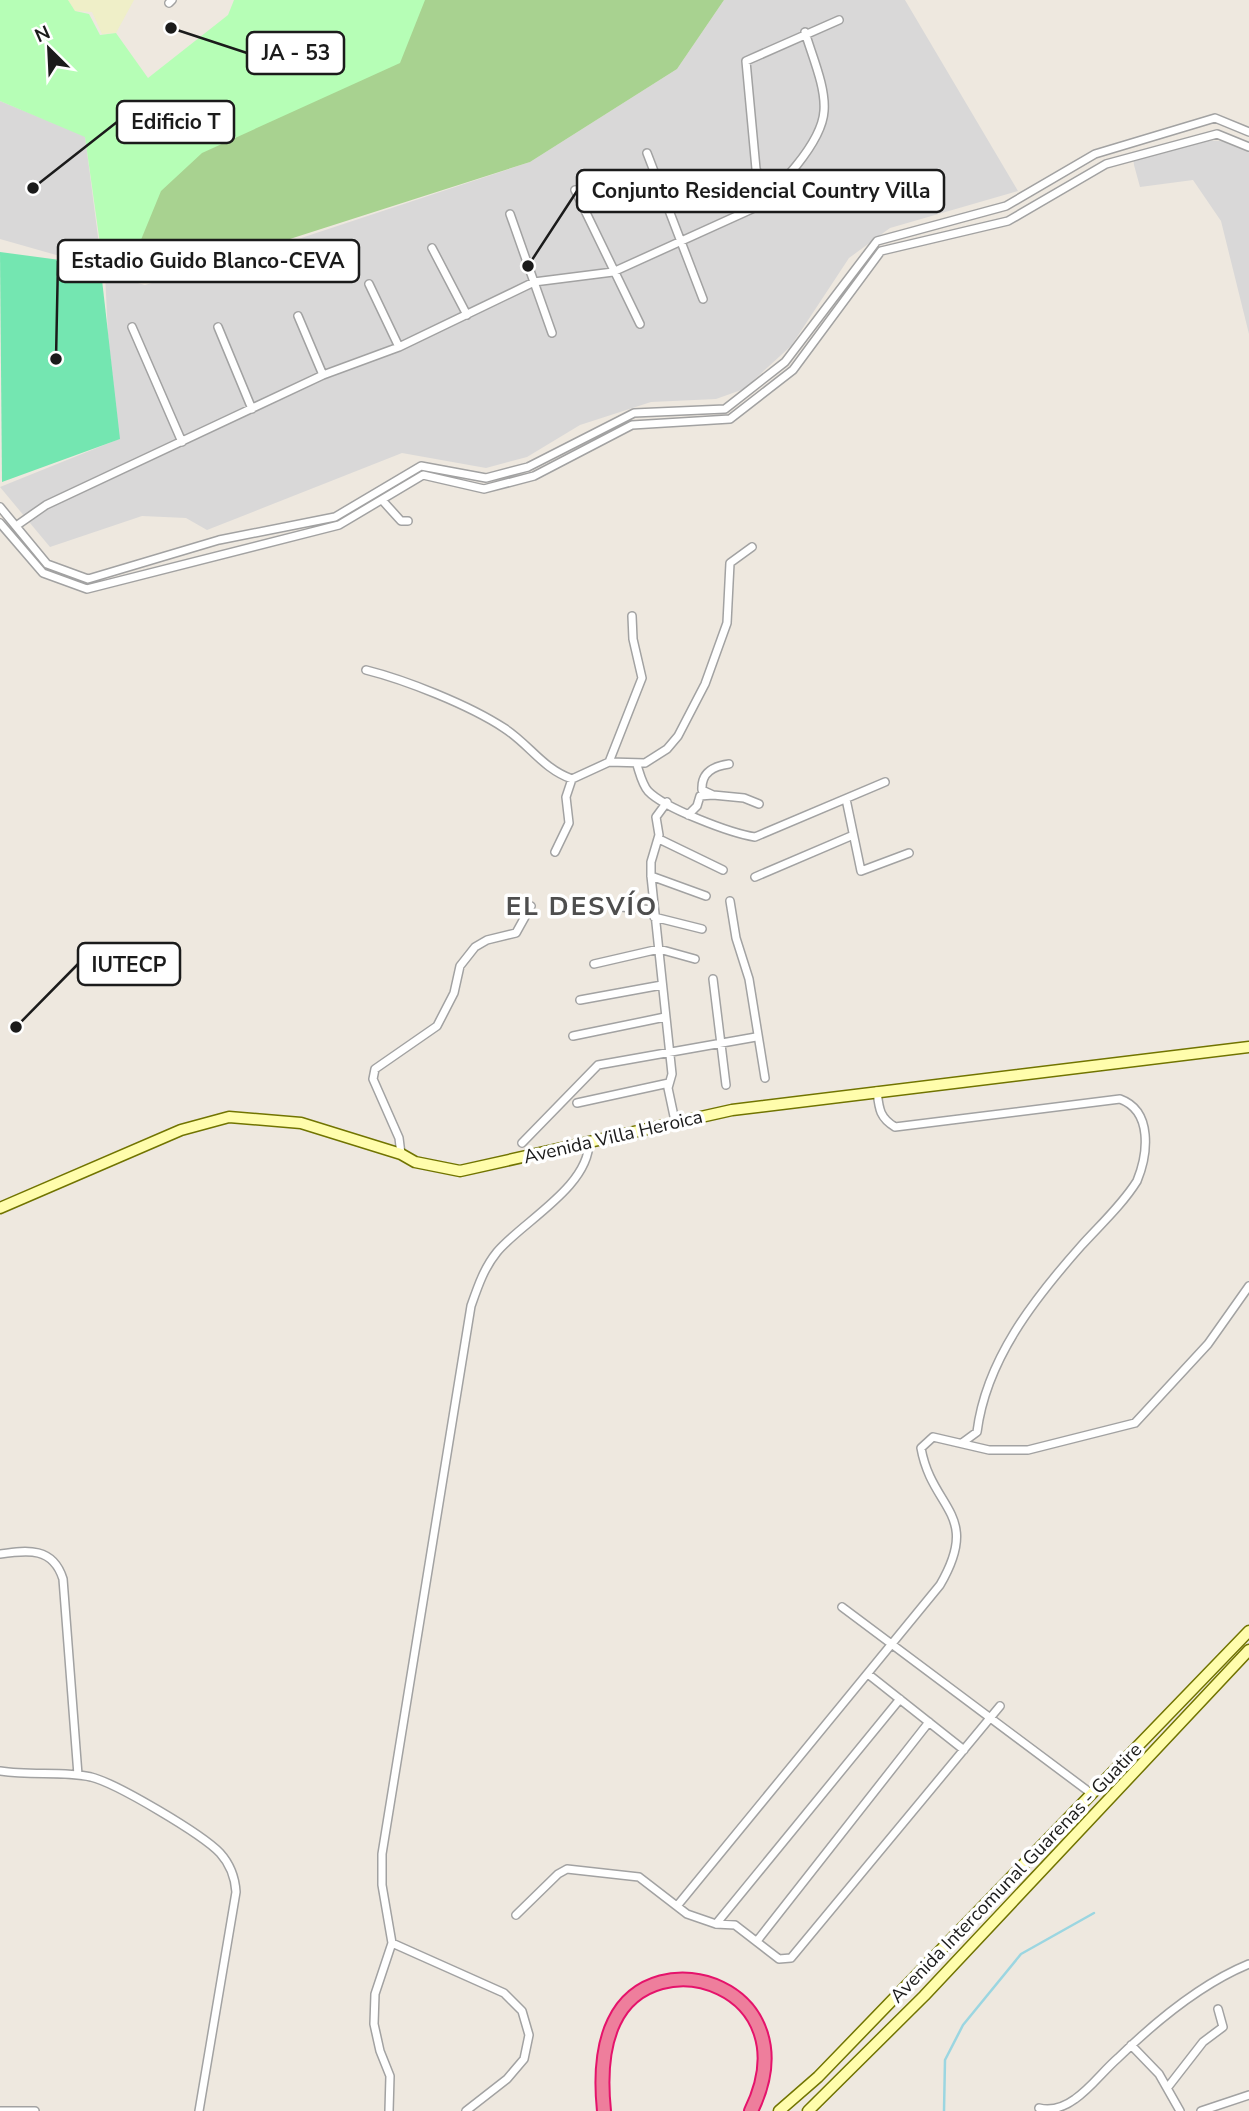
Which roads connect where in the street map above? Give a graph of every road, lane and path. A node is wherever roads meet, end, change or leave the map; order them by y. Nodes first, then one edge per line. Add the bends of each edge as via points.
1 (839, 20) dead end
2 (805, 32) junction
3 (1249, 132) edge
4 (1249, 147) edge
5 (647, 153) dead end
6 (576, 190) dead end
7 (768, 197) junction
8 (510, 214) dead end
9 (680, 242) junction
10 (432, 248) dead end
11 (613, 272) junction
12 (534, 282) junction
13 (369, 284) dead end
14 (703, 299) dead end
15 (467, 315) junction
16 (298, 316) dead end
17 (640, 324) dead end
18 (132, 327) dead end
19 (218, 327) dead end
20 (552, 332) dead end
21 (399, 347) junction
22 (323, 375) junction
23 (252, 409) junction
24 (182, 442) junction
25 (382, 500) junction
26 (0, 507) edge
27 (408, 522) dead end
28 (0, 523) edge
29 (16, 526) junction
30 (751, 547) dead end
31 (632, 616) dead end
32 (366, 670) dead end
33 (609, 762) junction
34 (729, 764) dead end
35 (637, 765) junction
36 (572, 779) junction
37 (885, 782) dead end
38 (713, 795) junction
39 (846, 799) junction
40 (667, 802) junction
41 (759, 804) dead end
42 (688, 815) junction
43 (851, 836) junction
44 (659, 839) junction
45 (555, 852) dead end
46 (909, 853) dead end
47 (723, 870) dead end
48 (651, 876) junction
49 (755, 877) dead end
50 (706, 896) dead end
51 (730, 901) dead end
52 (531, 906) dead end
53 (621, 907) dead end
54 (653, 914) junction
55 (702, 929) dead end
56 (659, 949) junction
57 (695, 958) dead end
58 (594, 964) dead end
59 (713, 979) dead end
60 (662, 985) junction
61 (580, 1000) dead end
62 (665, 1017) junction
63 (573, 1036) dead end
64 (756, 1037) junction
65 (719, 1043) junction
66 (1249, 1047) edge
67 (668, 1052) junction
68 (765, 1078) dead end
69 (669, 1083) junction
70 (726, 1085) dead end
71 (877, 1091) junction
72 (577, 1103) dead end
73 (675, 1121) junction
74 (589, 1142) junction
75 (522, 1143) dead end
76 (401, 1154) junction
77 (0, 1208) edge
78 (1249, 1286) edge
79 (962, 1443) junction
80 (0, 1554) edge
81 (842, 1607) dead end
82 (1249, 1631) edge
83 (893, 1642) junction
84 (1249, 1650) edge
85 (868, 1674) junction
86 (900, 1699) junction
87 (1000, 1706) dead end
88 (992, 1716) junction
89 (929, 1722) junction
90 (964, 1749) junction
91 (0, 1771) edge
92 (78, 1775) junction
93 (1092, 1794) junction
94 (677, 1906) junction
95 (516, 1915) dead end
96 (716, 1924) junction
97 (757, 1941) junction
98 (392, 1943) junction
99 (1249, 1964) edge
100 (1218, 2009) dead end
101 (1131, 2045) junction
102 (1168, 2087) junction
103 (1249, 2095) edge
104 (1040, 2108) dead end
105 (391, 2109) edge
106 (0, 2110) edge
107 (35, 2111) edge
108 (199, 2111) edge
109 (466, 2111) edge
110 (604, 2111) edge
111 (751, 2111) edge
112 (779, 2111) edge
113 (808, 2111) edge
114 (1180, 2111) edge
115 (1201, 2111) edge

1 - 2 street
2 - 7 street via 825,109 820,134
2 - 7 street via 746,61 756,169
3 - 29 street via 1215,118 1095,155 1006,206 877,241 785,362 725,409 634,413 528,467 486,478 421,466 335,517 219,540 88,579 47,564
4 - 25 street via 1217,134 1106,164 1008,221 881,251 793,370 730,419 635,424 534,476 484,489 424,475
5 - 9 street
6 - 11 street
7 - 9 street
8 - 12 street
9 - 11 street
9 - 14 street
10 - 15 street
11 - 12 street
11 - 17 street
12 - 15 street
12 - 20 street
13 - 21 street
15 - 21 street
16 - 22 street
18 - 24 street
19 - 23 street
21 - 22 street
22 - 23 street
23 - 24 street
24 - 29 street via 46,505
25 - 27 street via 401,521
25 - 28 street via 339,525 87,589 43,573
26 - 29 street
30 - 35 street via 730,563 727,623 691,715 667,748
31 - 33 street via 642,678
32 - 36 street via 398,678 503,727 549,767
33 - 35 street
33 - 36 street
34 - 38 street via 704,776 702,790
35 - 40 street via 645,788
36 - 45 street via 566,797 569,823
37 - 39 street
38 - 41 street
38 - 42 street via 700,796
39 - 42 street via 755,837
39 - 43 street
40 - 42 street
40 - 44 street via 656,817
43 - 46 street via 861,871
43 - 49 street
44 - 47 street
44 - 48 street
48 - 50 street
48 - 54 street
51 - 64 street via 749,979
52 - 76 street via 516,933 481,942 463,960 437,1026 375,1069 373,1079 400,1138
53 - 54 street
54 - 55 street
54 - 56 street
56 - 57 street
56 - 58 street
56 - 60 street
59 - 65 street
60 - 61 street
60 - 62 street
62 - 63 street
62 - 67 street
64 - 65 street
64 - 68 street
65 - 67 street
65 - 70 street
66 - 71 main road, Avenida Villa Heroica
67 - 69 street
67 - 75 street via 598,1065
69 - 72 street
69 - 73 street
71 - 73 main road, Avenida Villa Heroica
71 - 79 street via 879,1111 884,1121 895,1127 1120,1099 1141,1113 1143,1166 1137,1181 1030,1308 993,1374 977,1432
73 - 74 main road, Avenida Villa Heroica
74 - 76 main road, Avenida Villa Heroica via 460,1171 415,1162
74 - 98 street via 579,1170 554,1201 498,1251 481,1275 471,1306 382,1854
76 - 77 main road, Avenida Villa Heroica via 301,1123 229,1117 173,1133
78 - 79 street via 1208,1344 1135,1423 1028,1450 989,1450
79 - 83 street via 933,1437 921,1448 923,1463 948,1505 958,1533 955,1559 940,1585
80 - 92 street via 29,1550 59,1565
81 - 83 street
82 - 93 main road, Avenida Intercomunal Guarenas - Guatire
83 - 85 street
83 - 88 street
84 - 113 main road, Avenida Intercomunal Guarenas - Guatire via 925,1996
85 - 86 street
85 - 94 street
86 - 89 street
86 - 96 street
87 - 88 street
88 - 90 street
88 - 93 street
89 - 90 street
89 - 97 street
90 - 97 street via 791,1958 779,1959
91 - 92 street
92 - 108 street via 106,1781 212,1845 233,1874 236,1892
93 - 112 main road, Avenida Intercomunal Guarenas - Guatire via 818,2077
94 - 95 street via 630,1874 567,1869
94 - 96 street
96 - 97 street via 735,1926
98 - 105 street via 375,1994 374,2024 390,2076
98 - 109 street via 505,1993 522,2011 529,2035 524,2059 507,2079
99 - 101 street via 1197,1993
100 - 102 street via 1223,2027 1203,2042
101 - 102 street
101 - 104 street via 1075,2099 1055,2109
102 - 114 street
103 - 115 street
106 - 107 street
110 - 111 highway via 601,2075 614,2021 636,1996 660,1983 692,1978 746,2004 761,2028 763,2084

